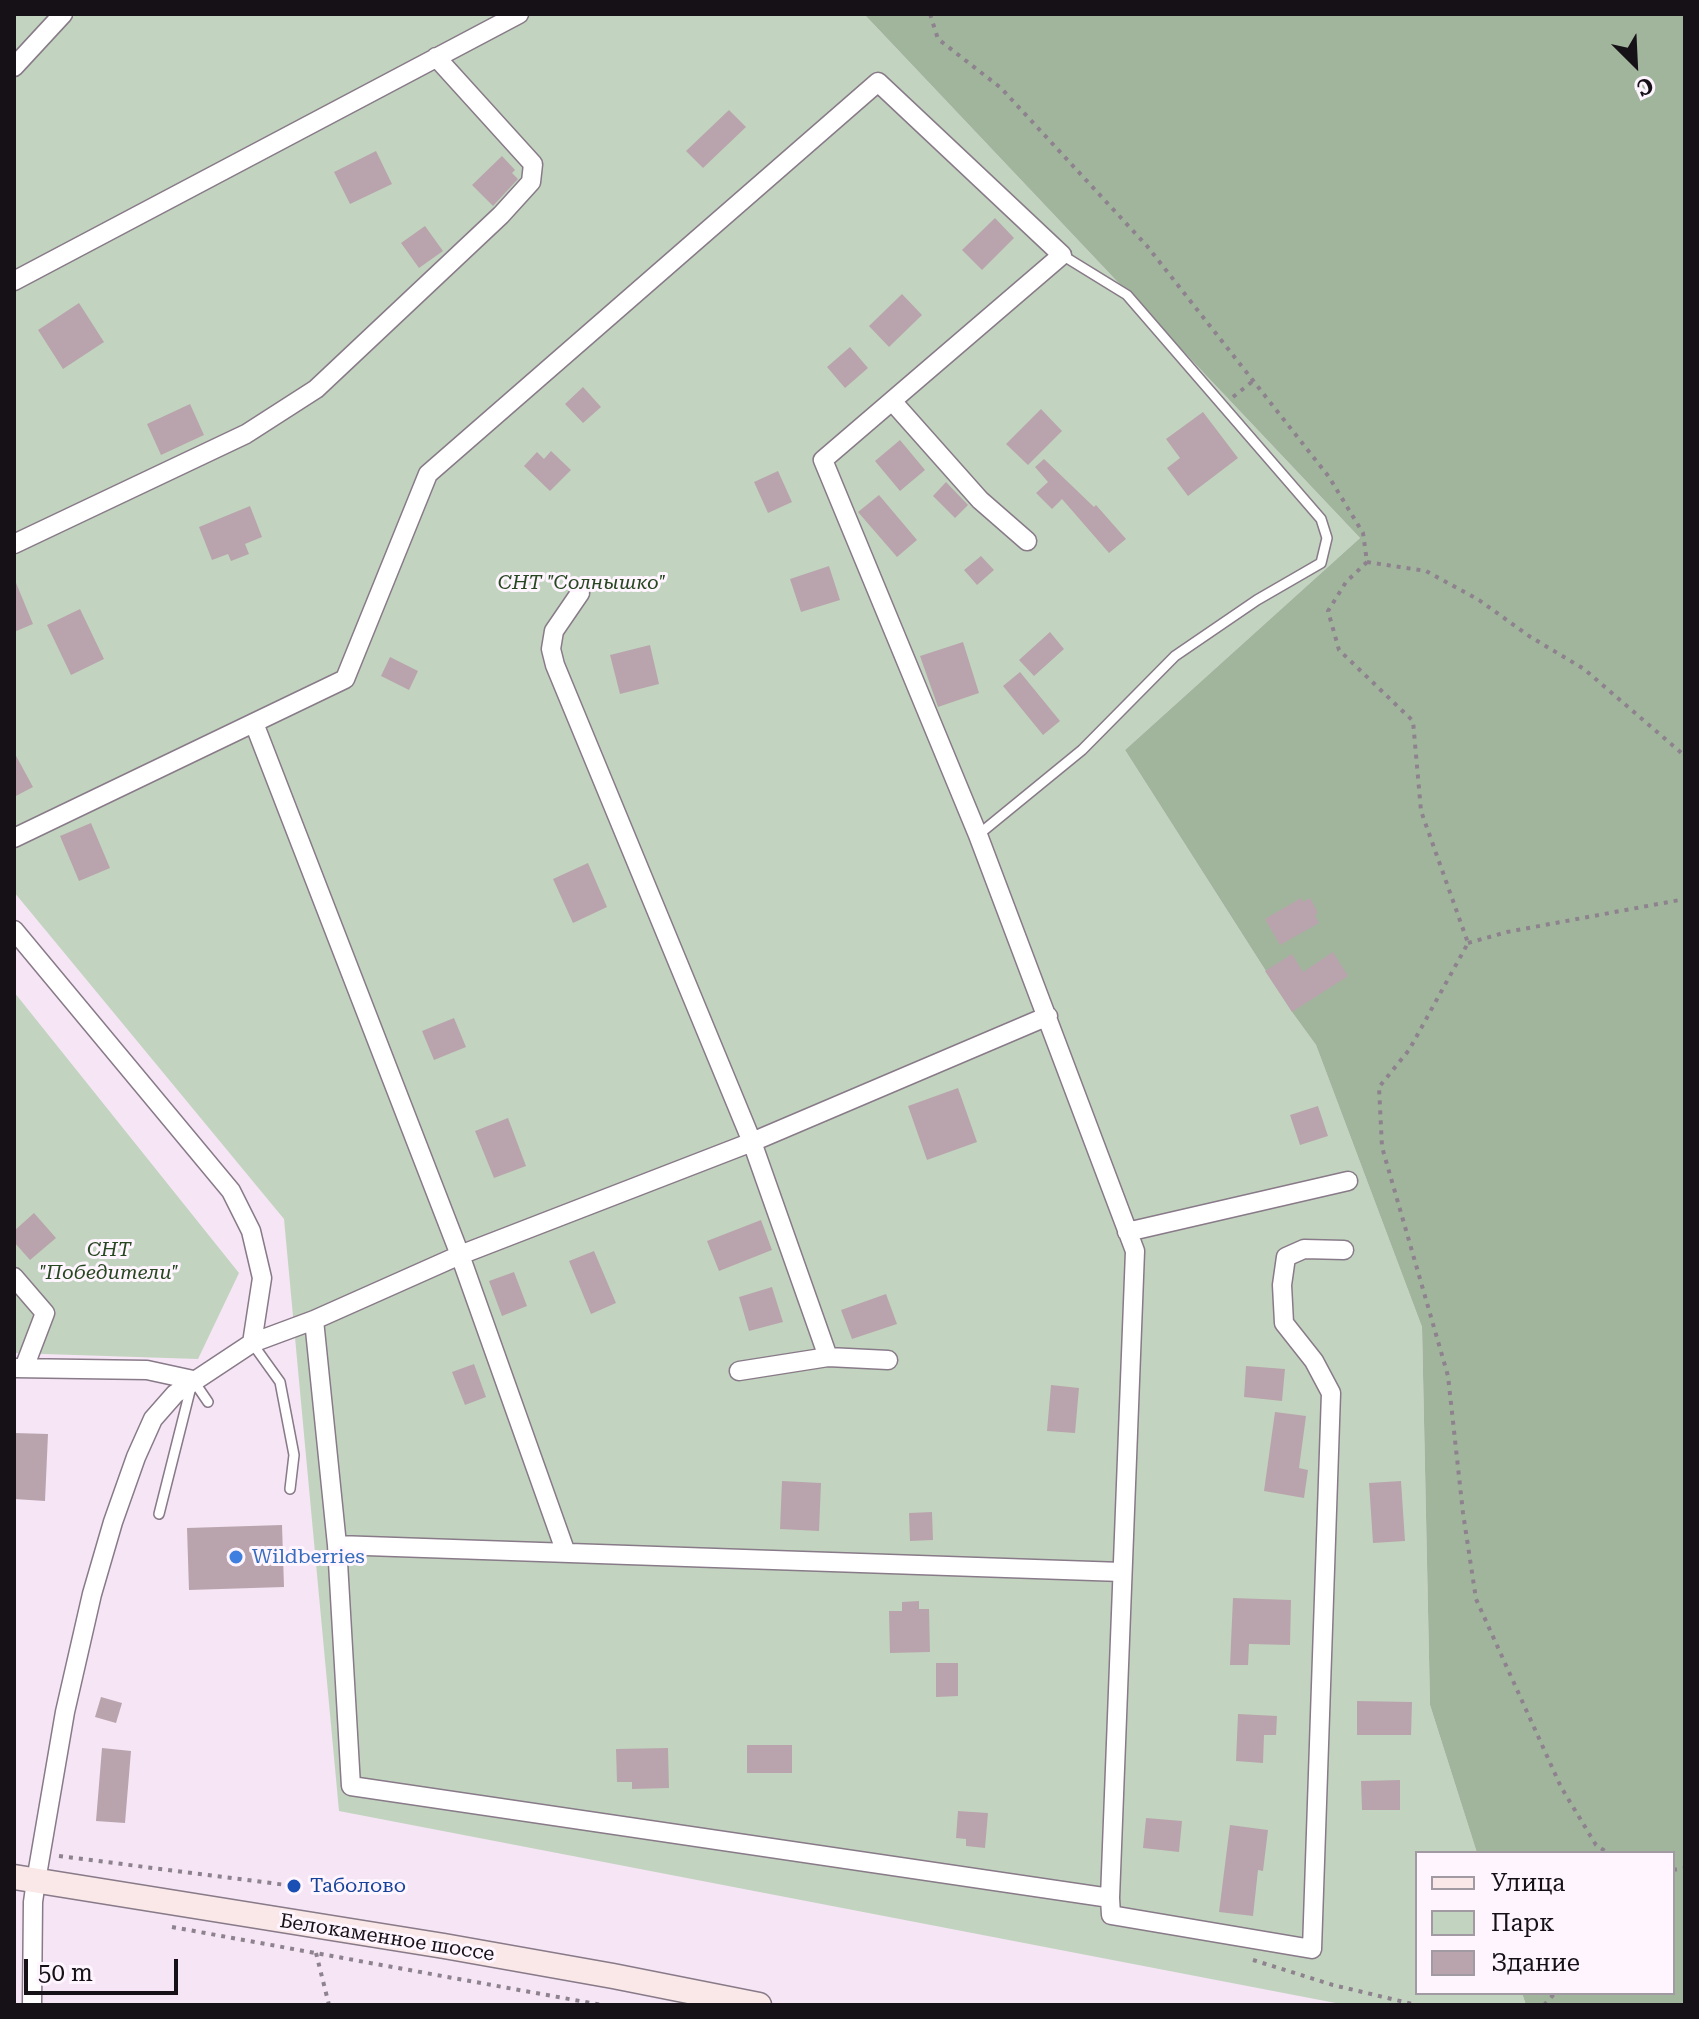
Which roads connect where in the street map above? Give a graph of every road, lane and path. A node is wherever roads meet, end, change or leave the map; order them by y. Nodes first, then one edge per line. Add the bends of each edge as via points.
1 (63, 14) edge
2 (519, 14) edge
3 (930, 14) edge
4 (436, 57) junction
5 (14, 67) edge
6 (1062, 255) junction
7 (14, 281) edge
8 (1253, 381) junction
9 (892, 401) junction
10 (1224, 405) junction
11 (1027, 541) dead end
12 (14, 544) edge
13 (1367, 562) junction
14 (580, 593) dead end
15 (254, 723) junction
16 (1685, 756) edge
17 (978, 835) junction
18 (14, 838) edge
19 (1685, 899) edge
20 (14, 930) edge
21 (1468, 943) junction
22 (1048, 1016) junction
23 (752, 1142) junction
24 (1348, 1181) dead end
25 (1127, 1232) junction
26 (1344, 1250) dead end
27 (460, 1255) junction
28 (14, 1277) edge
29 (314, 1320) junction
30 (252, 1343) junction
31 (828, 1357) junction
32 (888, 1360) dead end
33 (19, 1368) edge
34 (739, 1371) dead end
35 (193, 1380) junction
36 (208, 1402) dead end
37 (290, 1489) dead end
38 (159, 1514) dead end
39 (337, 1545) junction
40 (566, 1553) junction
41 (1122, 1572) junction
42 (1605, 1851) edge
43 (71, 1858) dead end
44 (25, 1879) edge
45 (294, 1886) dead end
46 (1110, 1898) junction
47 (165, 1926) dead end
48 (316, 1952) junction
49 (32, 2005) edge
50 (329, 2005) edge
51 (602, 2005) edge
52 (759, 2005) edge

1 - 5 street
2 - 4 street
3 - 8 path via 938,39 1001,88 1147,246
4 - 7 street
4 - 12 street via 533,164 531,182 316,389 246,434
6 - 9 street
6 - 10 lane via 1127,295
6 - 15 street via 878,82 428,474 345,679
8 - 10 path
8 - 13 path via 1329,477 1363,533
9 - 11 street via 980,500
9 - 17 street via 823,460
10 - 17 lane via 1321,519 1327,538 1321,563 1175,656 1082,750
13 - 16 path via 1426,571 1479,600 1584,669
13 - 21 path via 1328,611 1339,650 1413,721 1421,811
14 - 23 street via 554,631 555,665
15 - 18 street
15 - 27 street
17 - 22 street
19 - 21 path
20 - 30 street via 231,1191 251,1231 262,1278
21 - 42 path via 1409,1050 1379,1087 1382,1147 1448,1376 1476,1599 1561,1787 1596,1845
22 - 23 street
22 - 25 street
23 - 27 street
23 - 31 street
24 - 25 street
25 - 41 street via 1135,1251
26 - 46 street via 1304,1249 1286,1257 1282,1285 1284,1323 1331,1393 1312,1949 1111,1915
27 - 29 street
27 - 40 street
28 - 33 street via 45,1313
29 - 30 street
29 - 39 street
30 - 35 street
30 - 37 lane via 280,1382 294,1455
31 - 32 street
31 - 34 street
33 - 35 street via 147,1370
35 - 36 lane
35 - 38 lane
35 - 44 street via 153,1419 113,1522
39 - 40 street
39 - 46 street via 351,1786
40 - 41 street
41 - 46 street
43 - 45 path
44 - 49 street via 33,1902
44 - 52 main road, Белокаменное шоссе via 536,1962
47 - 48 path
48 - 50 path
48 - 51 path

